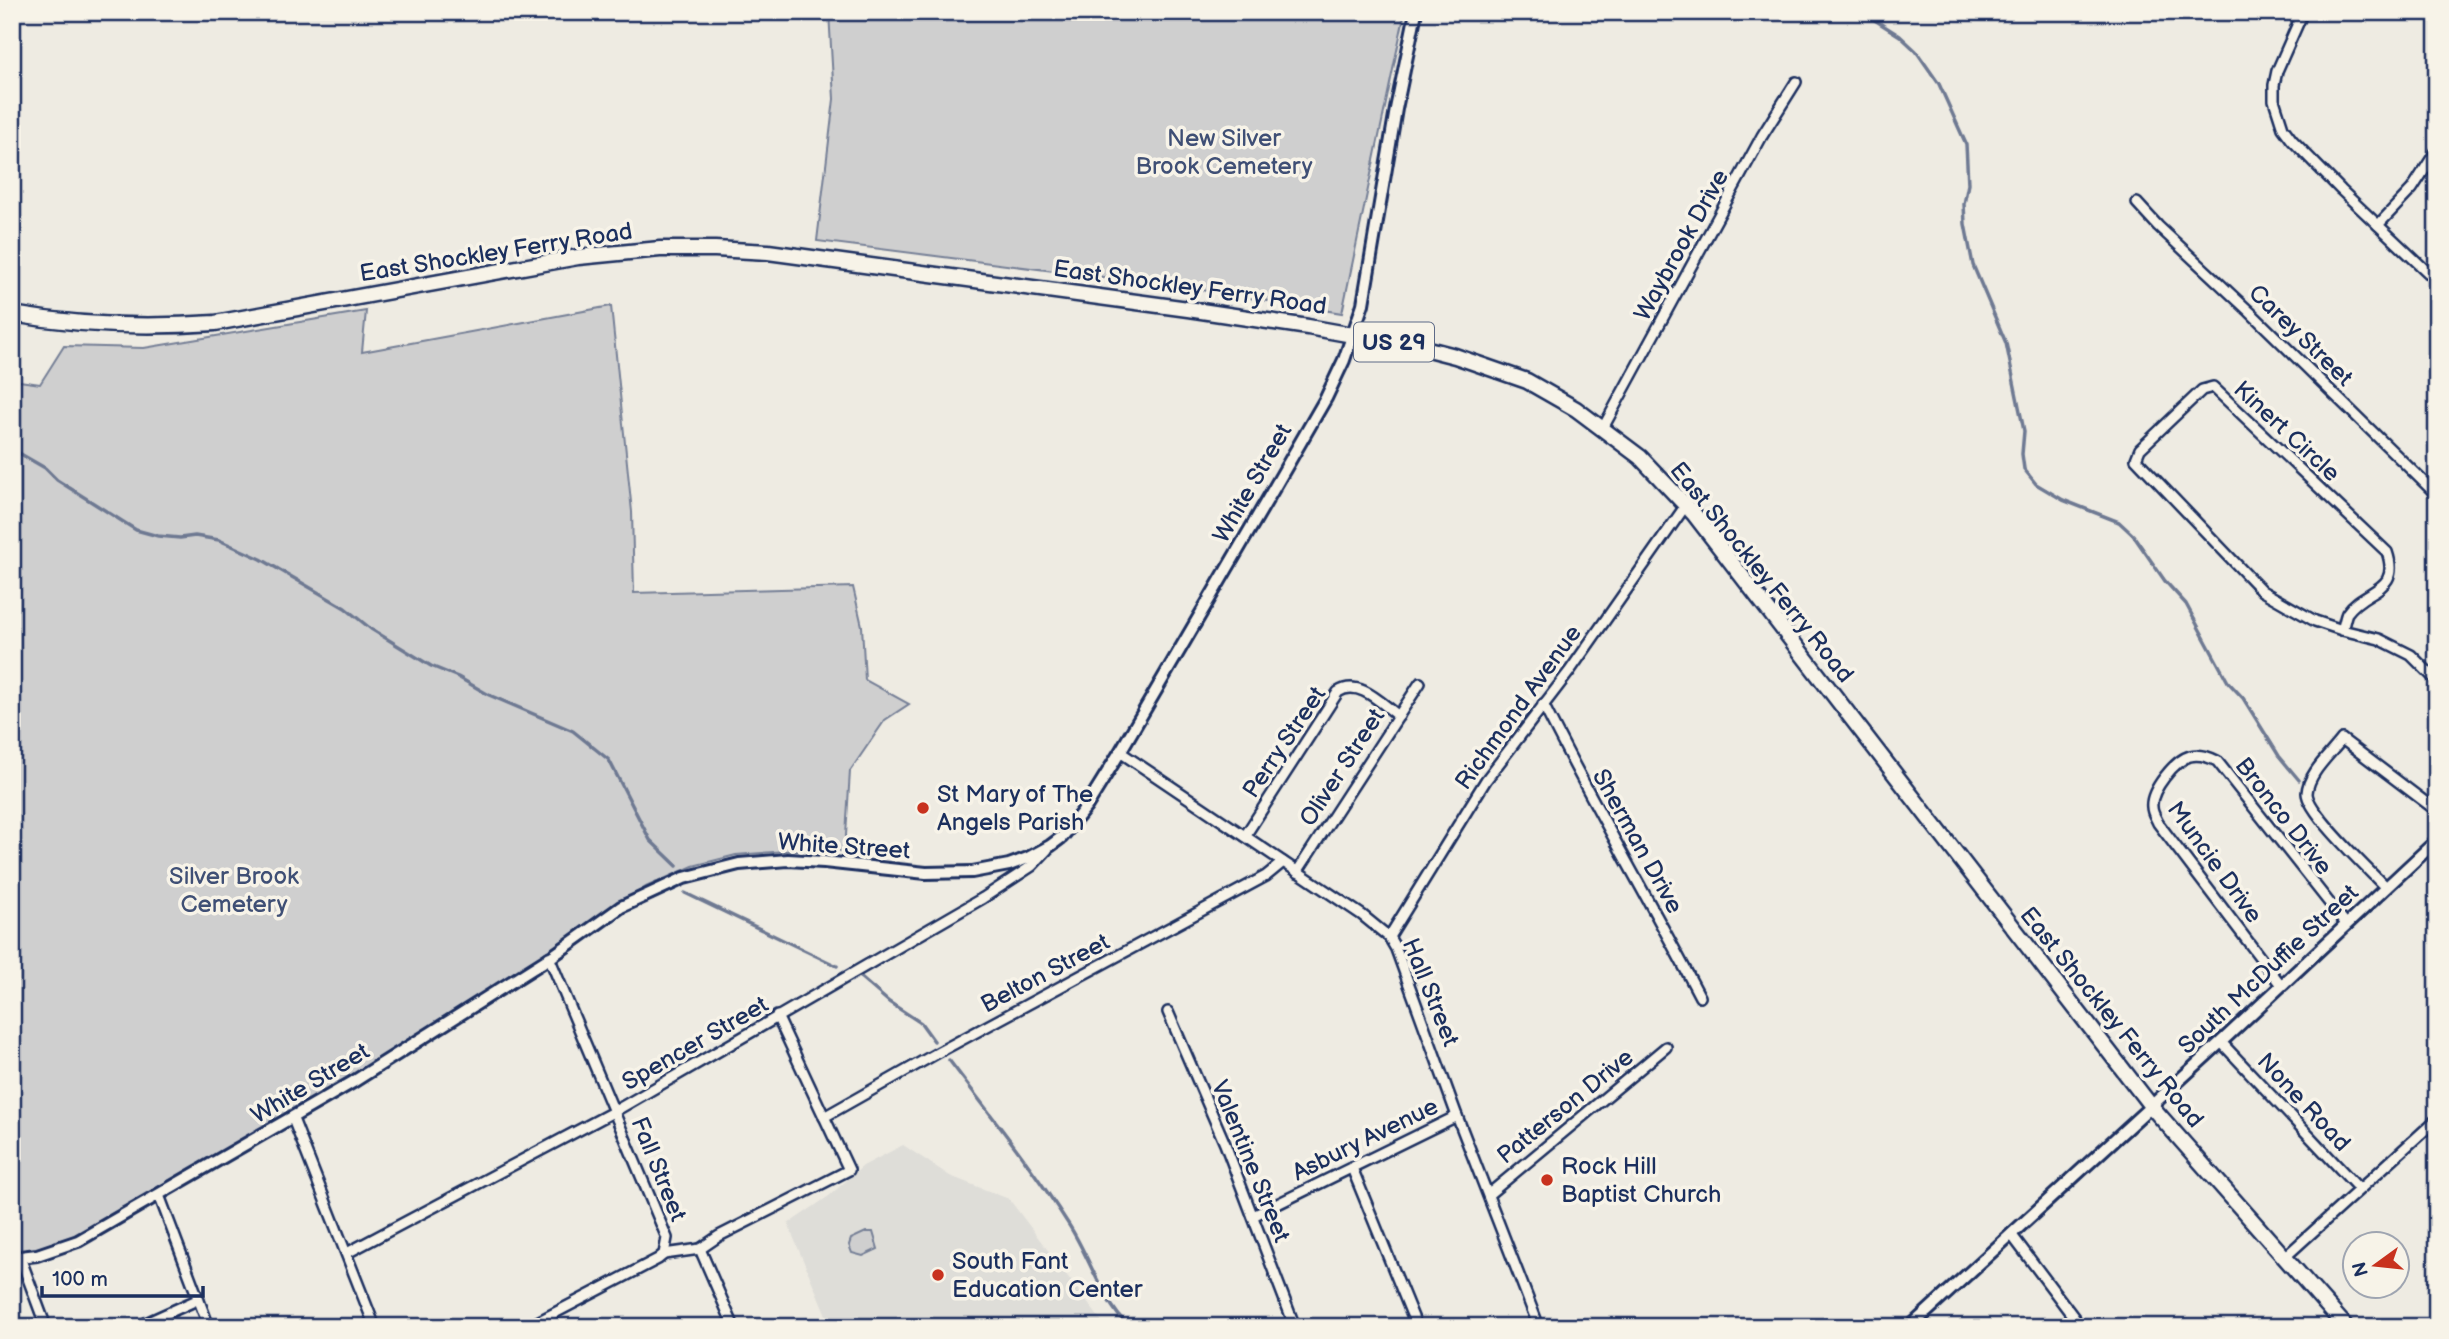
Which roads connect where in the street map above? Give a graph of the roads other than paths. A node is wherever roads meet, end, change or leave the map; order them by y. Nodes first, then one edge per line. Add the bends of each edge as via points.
1 (1416, 12) edge
2 (2303, 12) edge
3 (1796, 82) dead end
4 (2437, 150) edge
5 (2137, 203) dead end
6 (2378, 225) junction
7 (2437, 281) edge
8 (12, 314) edge
9 (1354, 334) junction
10 (1603, 428) junction
11 (2437, 495) edge
12 (1686, 505) junction
13 (2343, 630) junction
14 (2437, 681) edge
15 (1420, 683) dead end
16 (1543, 704) junction
17 (1399, 716) junction
18 (1120, 752) junction
19 (2154, 793) joint
20 (2437, 811) edge
21 (1245, 836) junction
22 (2437, 840) edge
23 (1050, 846) junction
24 (1283, 862) junction
25 (1297, 872) junction
26 (2386, 888) junction
27 (2346, 924) junction
28 (1389, 937) junction
29 (549, 957) junction
30 (2281, 985) junction
31 (1700, 997) dead end
32 (1168, 1012) dead end
33 (777, 1016) junction
34 (2221, 1042) junction
35 (1666, 1047) dead end
36 (2151, 1107) junction
37 (615, 1111) junction
38 (1457, 1116) junction
39 (824, 1117) junction
40 (293, 1119) junction
41 (2437, 1119) edge
42 (1352, 1168) junction
43 (2359, 1189) junction
44 (1489, 1194) junction
45 (159, 1195) junction
46 (1253, 1216) junction
47 (2011, 1234) junction
48 (700, 1249) junction
49 (346, 1253) junction
50 (664, 1254) junction
51 (16, 1257) edge
52 (2284, 1258) junction
53 (199, 1299) junction
54 (46, 1327) edge
55 (137, 1327) edge
56 (209, 1327) edge
57 (375, 1327) edge
58 (528, 1327) edge
59 (734, 1327) edge
60 (1296, 1327) edge
61 (1417, 1327) edge
62 (1539, 1327) edge
63 (1910, 1327) edge
64 (2081, 1327) edge
65 (2346, 1327) edge

1 - 9 street, White Street via 1366,292
2 - 6 street via 2277,71 2277,114 2292,140
3 - 10 street, Waybrook Drive
4 - 6 street via 2412,189
5 - 11 street, Carey Street
6 - 7 street
8 - 9 highway, East Shockley Ferry Road / US 29 via 98,325 215,323 578,257 697,248 812,258
9 - 10 highway, East Shockley Ferry Road / US 29 via 1495,369 1544,390
9 - 18 street, White Street via 1326,398
10 - 12 highway, East Shockley Ferry Road / US 29 via 1640,457
12 - 16 street, Richmond Avenue
12 - 36 highway, East Shockley Ferry Road / US 29
13 - 13 street, Kinert Circle via 2315,621 2262,591 2136,460 2140,449 2202,390 2213,387 2387,552 2392,574 2347,614
13 - 14 street, Kinert Circle via 2379,639 2411,655
15 - 17 street, Oliver Street
16 - 28 street, Richmond Avenue via 1486,780
16 - 31 street, Sherman Drive
17 - 21 street, Perry Street via 1360,688 1338,692
17 - 25 street, Oliver Street
18 - 21 street, Hall Street
18 - 23 street, White Street via 1082,814
19 - 27 street, Bronco Drive via 2182,760 2192,756 2217,761
19 - 30 street, Muncie Drive via 2151,805 2158,823
20 - 26 street via 2343,739 2313,775 2307,793 2313,810
21 - 24 street, Hall Street
22 - 26 street, South McDuffie Street
23 - 29 street, White Street via 1009,865 972,872 926,873 788,860 716,869 684,878 621,907
23 - 33 street, Spencer Street via 1014,879
24 - 25 street, Hall Street
24 - 39 street, Belton Street via 1266,876
25 - 28 street, Hall Street
26 - 27 street, South McDuffie Street
27 - 30 street, South McDuffie Street
28 - 38 street, Hall Street
29 - 37 street, Fall Street
29 - 40 street, White Street
30 - 34 street, South McDuffie Street
32 - 46 street, Valentine Street
33 - 37 street, Spencer Street
33 - 39 street
34 - 36 street, South McDuffie Street
34 - 43 street, None Road
35 - 44 street, Patterson Drive
36 - 47 street, South McDuffie Street
36 - 52 highway, East Shockley Ferry Road / US 29
37 - 49 street, Spencer Street
37 - 50 street, Fall Street via 667,1238
38 - 42 street, Asbury Avenue
38 - 44 street, Hall Street
39 - 48 street via 849,1170
40 - 45 street, White Street
40 - 49 street
41 - 43 street
42 - 46 street, Asbury Avenue
42 - 61 street
43 - 52 street
44 - 62 street, Hall Street
45 - 51 street, White Street via 78,1241
45 - 53 street
46 - 60 street, Valentine Street
47 - 63 street, South McDuffie Street
47 - 64 street
48 - 50 street
48 - 59 street
49 - 57 street
50 - 58 street, Fall Street
51 - 54 street
52 - 65 highway, East Shockley Ferry Road / US 29
53 - 55 street
53 - 56 street

